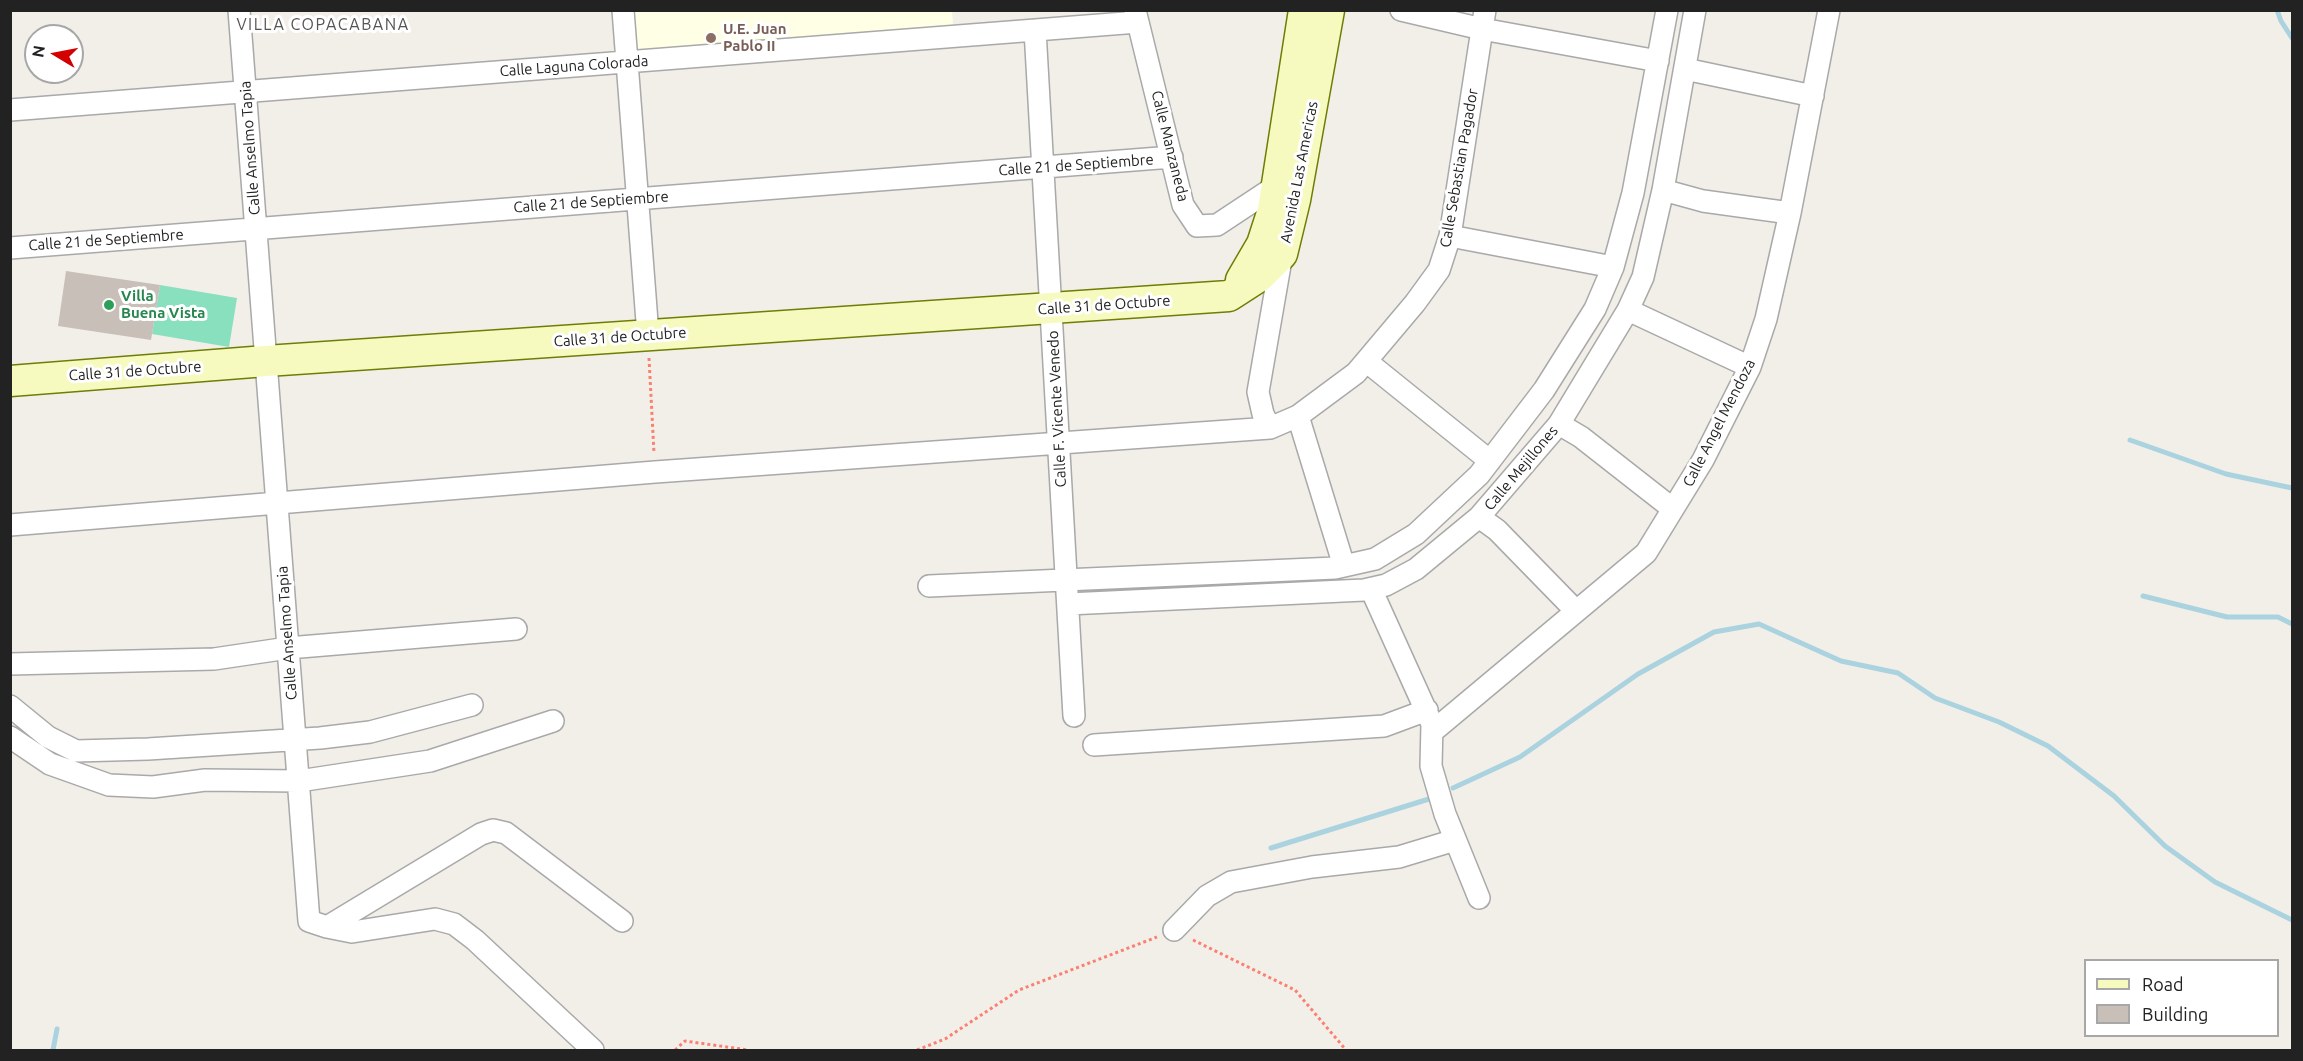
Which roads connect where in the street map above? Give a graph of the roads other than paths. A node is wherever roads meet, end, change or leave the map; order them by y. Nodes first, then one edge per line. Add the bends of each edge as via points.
1 (239, 10) edge
2 (622, 10) edge
3 (1304, 10) edge
4 (1329, 10) edge
5 (1401, 10) edge
6 (1667, 10) edge
7 (1695, 10) edge
8 (1828, 10) edge
9 (1137, 16) edge
10 (1484, 20) edge
11 (1035, 30) junction
12 (1658, 61) junction
13 (627, 62) junction
14 (1685, 69) junction
15 (246, 92) junction
16 (1812, 96) junction
17 (10, 110) edge
18 (1172, 157) junction
19 (1043, 167) junction
20 (1276, 186) junction
21 (1663, 190) junction
22 (637, 199) junction
23 (1790, 213) junction
24 (256, 228) junction
25 (1450, 236) junction
26 (10, 248) edge
27 (1282, 254) junction
28 (1613, 267) junction
29 (1229, 296) junction
30 (1051, 308) junction
31 (1628, 310) junction
32 (648, 335) junction
33 (266, 361) junction
34 (1366, 361) junction
35 (1750, 367) junction
36 (10, 381) edge
37 (1298, 416) junction
38 (1559, 424) junction
39 (1270, 428) junction
40 (1059, 443) junction
41 (1490, 461) junction
42 (277, 505) junction
43 (1673, 508) junction
44 (1479, 517) junction
45 (10, 525) edge
46 (1344, 566) junction
47 (1067, 582) junction
48 (929, 586) dead end
49 (1371, 589) junction
50 (1068, 604) junction
51 (1576, 611) junction
52 (516, 629) dead end
53 (288, 648) junction
54 (10, 664) edge
55 (472, 705) dead end
56 (10, 706) edge
57 (1427, 710) junction
58 (1074, 716) dead end
59 (553, 721) dead end
60 (1432, 732) junction
61 (10, 737) edge
62 (295, 739) junction
63 (1094, 745) dead end
64 (299, 781) junction
65 (1455, 840) junction
66 (1479, 898) dead end
67 (622, 921) dead end
68 (327, 927) junction
69 (1174, 930) road end
70 (593, 1050) edge

1 - 15 street, Calle Anselmo Tapia
2 - 13 street
3 - 20 main road, Avenida Las Americas
4 - 27 main road, Avenida Las Americas
5 - 10 street
6 - 12 street, Calle Mejillones
7 - 14 street, Calle Mejillones
8 - 16 street, Calle Angel Mendoza
9 - 11 street, Calle Laguna Colorada
9 - 18 street, Calle Manzaneda
10 - 12 street
10 - 25 street, Calle Sebastian Pagador
11 - 13 street, Calle Laguna Colorada
11 - 19 street, Calle F. Vicente Venedo
12 - 28 street, Calle Mejillones via 1633,193
13 - 15 street, Calle Laguna Colorada
13 - 22 street
14 - 16 street
14 - 21 street, Calle Mejillones
15 - 17 street, Calle Laguna Colorada
15 - 24 street, Calle Anselmo Tapia
16 - 23 street, Calle Angel Mendoza
18 - 19 street, Calle 21 de Septiembre
18 - 20 street, Calle Manzaneda via 1183,205 1197,226 1217,225
19 - 22 street, Calle 21 de Septiembre
19 - 30 street, Calle F. Vicente Venedo
20 - 29 main road, Avenida Las Americas via 1262,244
21 - 23 street via 1702,201
21 - 31 street, Calle Mejillones via 1643,277
22 - 24 street, Calle 21 de Septiembre
22 - 32 street
23 - 35 street, Calle Angel Mendoza via 1766,318
24 - 26 street, Calle 21 de Septiembre
24 - 33 street, Calle Anselmo Tapia
25 - 28 street
25 - 34 street, Calle Sebastian Pagador via 1438,270
27 - 29 main road, Avenida Las Americas via 1260,276
27 - 39 street via 1258,392
28 - 41 street, Calle Mejillones via 1573,346
29 - 30 main road, Calle 31 de Octubre
30 - 32 main road, Calle 31 de Octubre
30 - 40 street, Calle F. Vicente Venedo
31 - 35 street
31 - 38 street, Calle Mejillones
32 - 33 main road, Calle 31 de Octubre
33 - 36 main road, Calle 31 de Octubre
33 - 42 street, Calle Anselmo Tapia
34 - 37 street, Calle Sebastian Pagador via 1356,373
34 - 41 street
35 - 43 street, Calle Angel Mendoza via 1703,460
37 - 39 street, Calle Sebastian Pagador
37 - 46 street
38 - 43 street
38 - 44 street, Calle Mejillones
39 - 40 street, Calle Sebastian Pagador
40 - 42 street, Calle Sebastian Pagador via 655,472
40 - 47 street, Calle F. Vicente Venedo
41 - 46 street, Calle Mejillones via 1416,534 1375,559
42 - 45 street, Calle Sebastian Pagador
42 - 53 street, Calle Anselmo Tapia
43 - 51 street, Calle Angel Mendoza via 1646,553
44 - 49 street, Calle Mejillones via 1416,569
44 - 51 street via 1497,530
46 - 47 street, Calle Mejillones
47 - 48 street, Calle Mejillones
47 - 50 street, Calle F. Vicente Venedo
49 - 50 street, Calle Mejillones
49 - 57 street
50 - 58 street, Calle F. Vicente Venedo
51 - 60 street, Calle Angel Mendoza
52 - 53 street
53 - 54 street via 214,659
53 - 62 street, Calle Anselmo Tapia
55 - 62 street via 370,732
56 - 62 street via 48,737 76,751
57 - 60 street
57 - 63 street via 1384,726
59 - 64 street via 430,760
60 - 65 street via 1431,766
61 - 64 street via 50,765 109,785
62 - 64 street, Calle Anselmo Tapia
64 - 68 street, Calle Anselmo Tapia via 309,921
65 - 66 street
65 - 69 street via 1399,857 1231,882 1208,896
67 - 68 street via 506,832 493,830
68 - 70 street via 352,932 435,919 454,924

